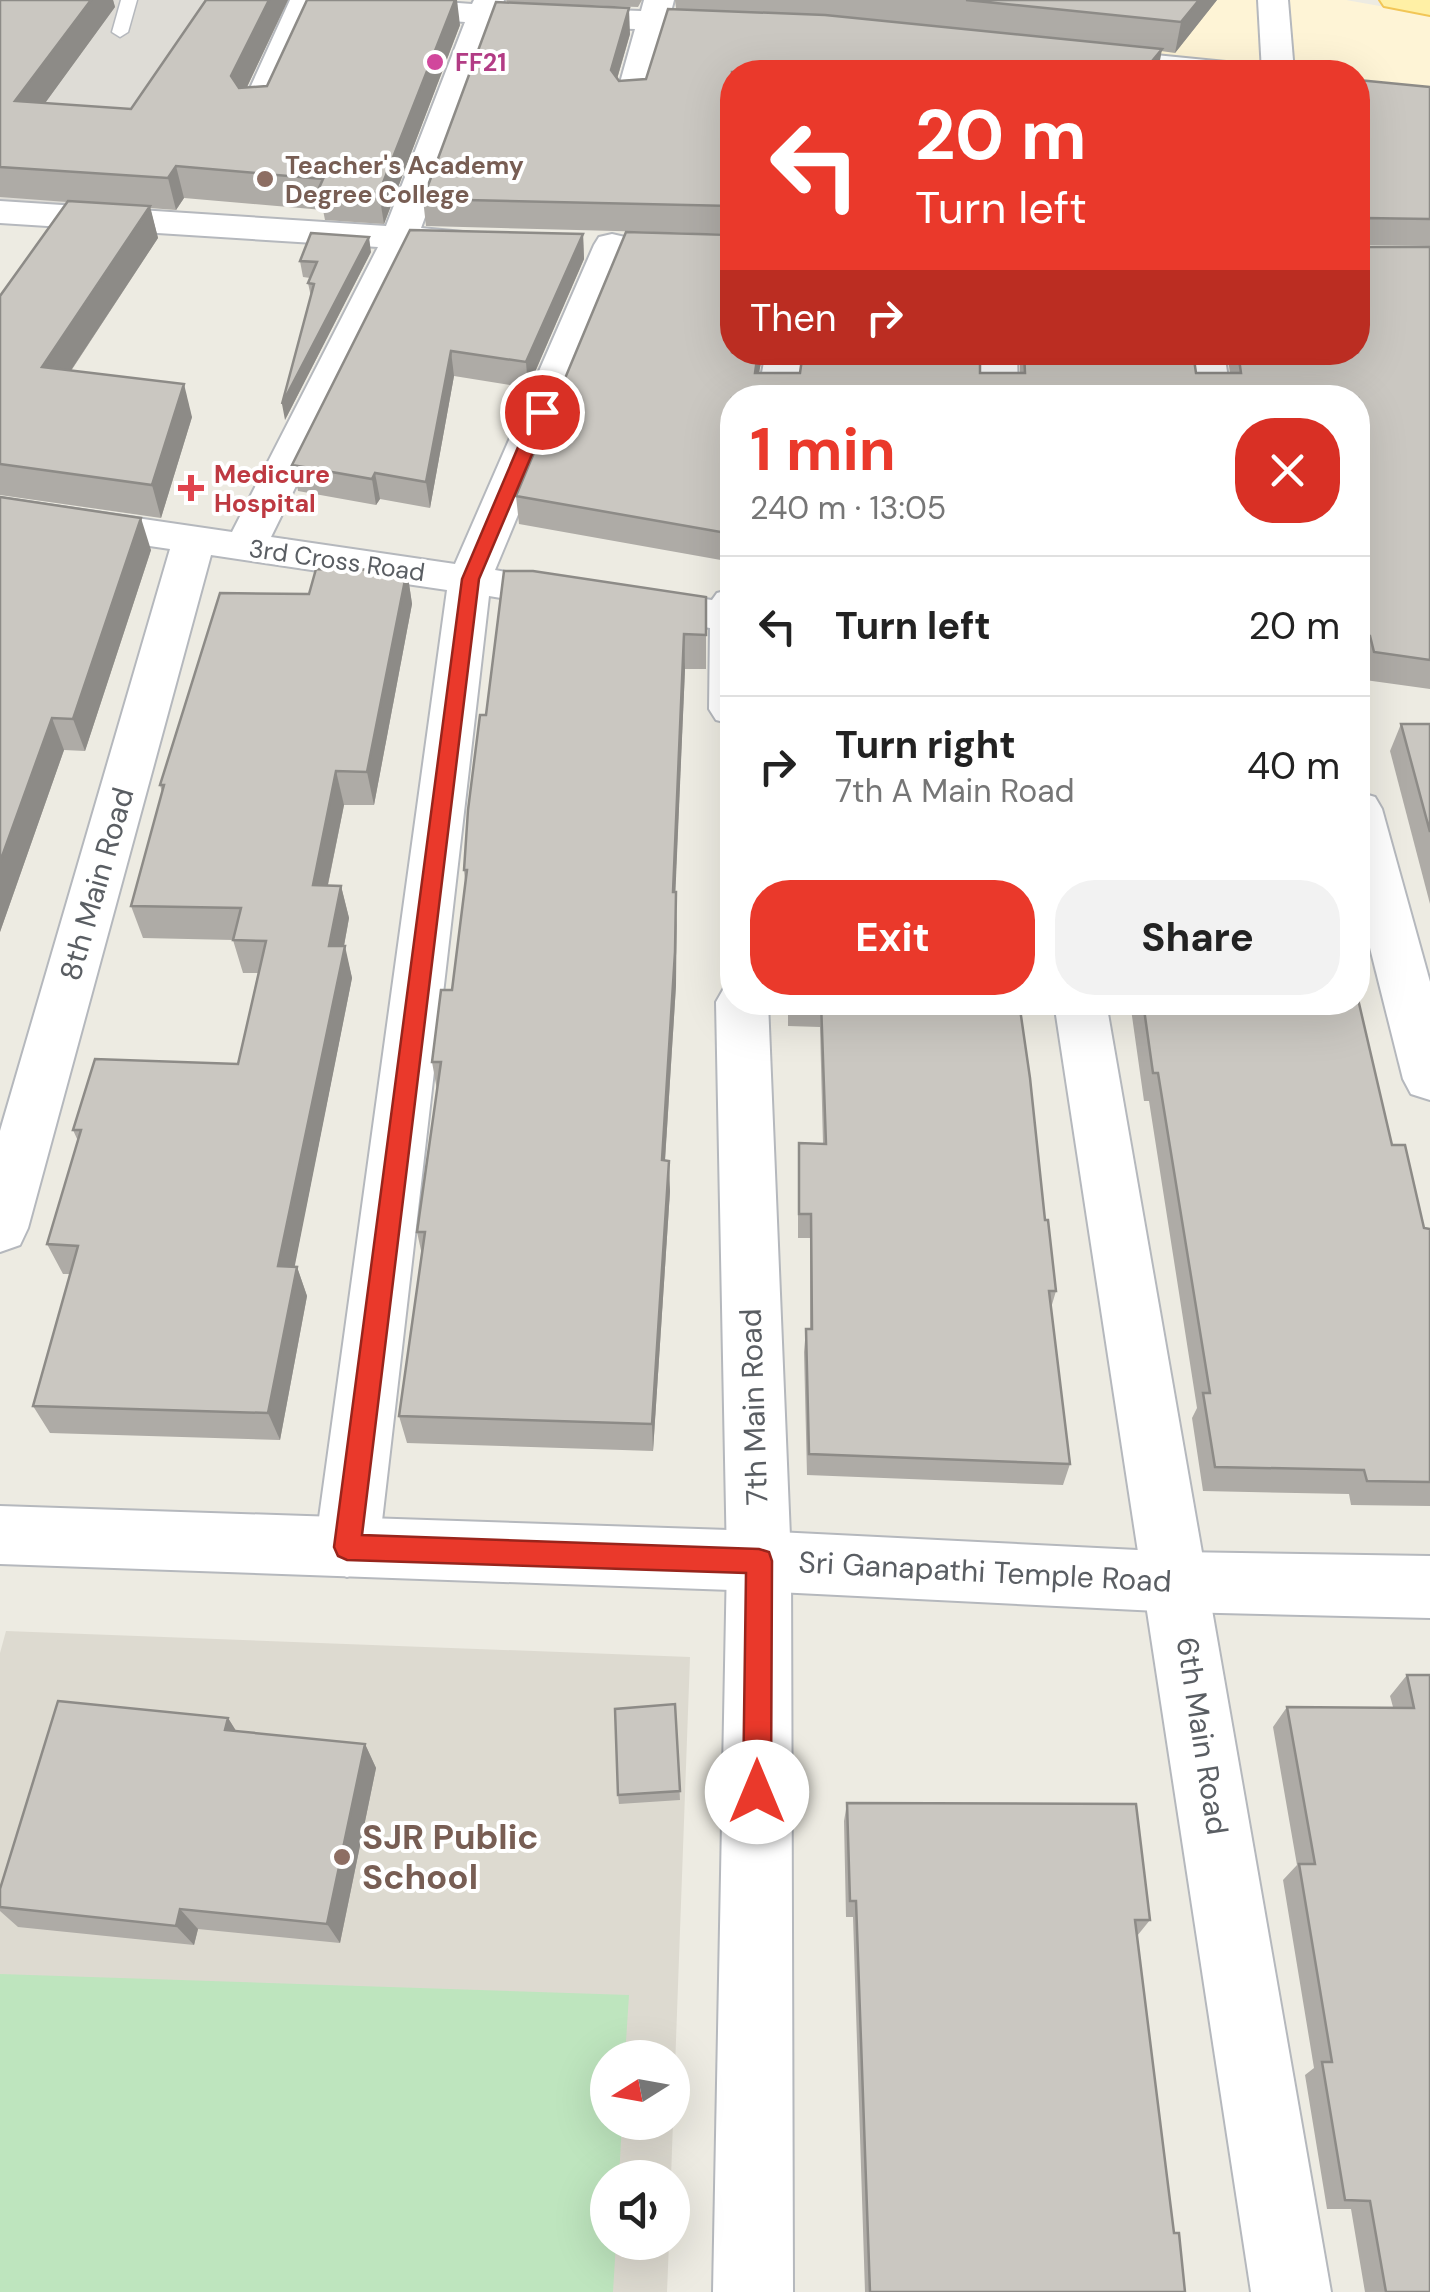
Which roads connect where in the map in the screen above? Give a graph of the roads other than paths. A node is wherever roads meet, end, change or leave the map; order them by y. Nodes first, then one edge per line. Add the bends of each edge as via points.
1 (129, 0) edge
2 (1273, 0) edge
3 (1395, 0) edge
4 (305, 1) edge
5 (1430, 6) edge
6 (486, 7) edge
7 (657, 10) edge
8 (767, 26) edge
9 (120, 32) dead end
10 (1050, 54) edge
11 (1109, 60) edge
12 (1277, 60) edge
13 (632, 97) edge
14 (258, 108) edge
15 (0, 212) edge
16 (399, 240) junction
17 (514, 244) edge
18 (573, 245) edge
19 (0, 511) edge
20 (194, 539) junction
21 (245, 547) junction
22 (470, 579) junction
23 (544, 590) edge
24 (600, 598) edge
25 (720, 612) edge
26 (1370, 854) edge
27 (742, 1015) edge
28 (1082, 1015) edge
29 (1430, 1078) edge
30 (0, 1228) edge
31 (0, 1536) edge
32 (347, 1547) junction
33 (759, 1561) junction
34 (1178, 1582) junction
35 (1430, 1587) edge
36 (753, 2292) edge
37 (1291, 2292) edge

1 - 9 lane
2 - 12 street
3 - 5 main road
4 - 6 street
4 - 14 street
6 - 7 street
6 - 16 street
7 - 8 street
7 - 13 street
10 - 11 street
15 - 16 street
16 - 17 street
16 - 21 street
18 - 22 street via 630,246
19 - 20 street, 3rd Cross Road
20 - 21 street, 3rd Cross Road
20 - 30 street, 8th Main Road
21 - 22 street, 3rd Cross Road
22 - 23 street, 3rd Cross Road
22 - 32 street
24 - 25 street
26 - 29 street
27 - 33 street, 7th Main Road
28 - 34 street, 6th Main Road
31 - 32 street, Sri Ganapathi Temple Road
32 - 33 street, Sri Ganapathi Temple Road
33 - 34 street, Sri Ganapathi Temple Road
33 - 36 street, 7th Main Road
34 - 35 street, Sri Ganapathi Temple Road
34 - 37 street, 6th Main Road

